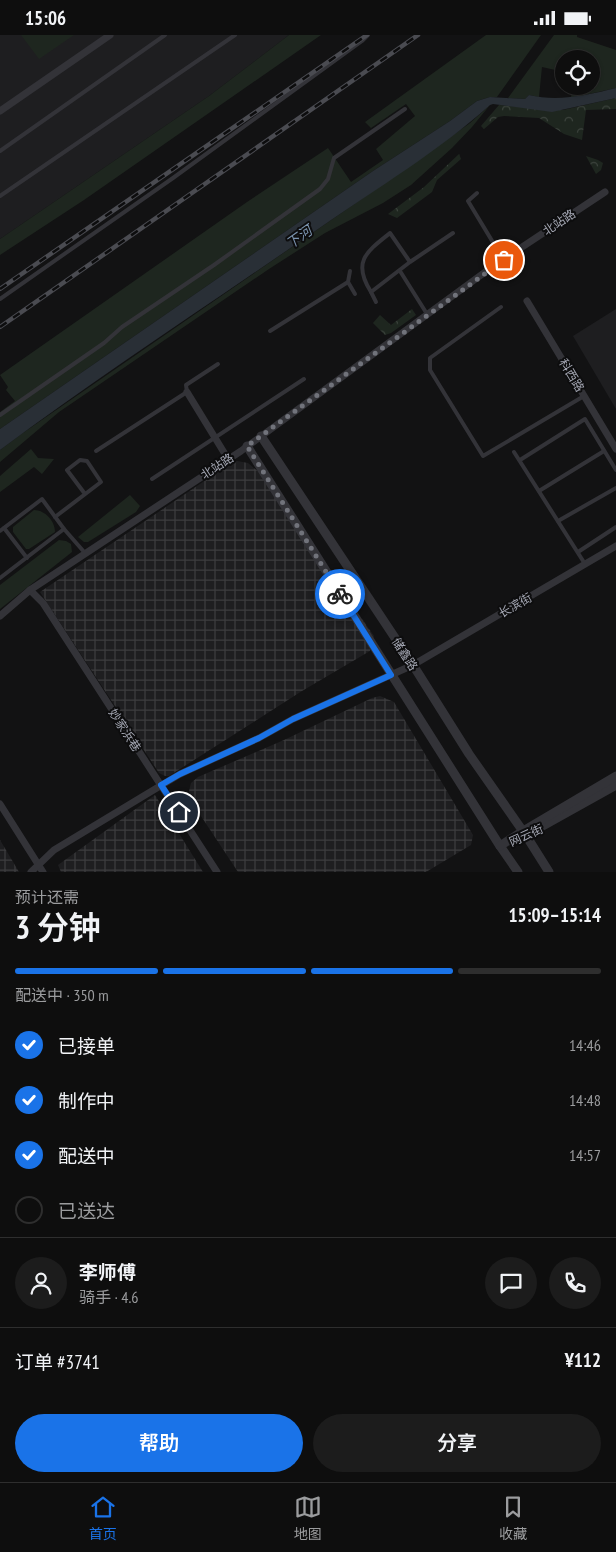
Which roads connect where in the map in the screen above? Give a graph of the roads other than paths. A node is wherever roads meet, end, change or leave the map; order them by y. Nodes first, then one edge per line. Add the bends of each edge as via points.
1 (110, 35) edge
2 (165, 35) edge
3 (235, 35) edge
4 (368, 35) edge
5 (405, 109) dead end
6 (0, 111) edge
7 (0, 151) edge
8 (605, 192) dead end
9 (477, 193) dead end
10 (0, 196) edge
11 (453, 233) dead end
12 (504, 260) junction
13 (410, 262) junction
14 (350, 271) dead end
15 (400, 271) junction
16 (348, 282) junction
17 (371, 292) junction
18 (355, 294) dead end
19 (0, 299) edge
20 (527, 301) dead end
21 (376, 302) dead end
22 (501, 307) dead end
23 (428, 314) junction
24 (270, 331) dead end
25 (218, 364) dead end
26 (304, 379) dead end
27 (186, 392) junction
28 (584, 396) junction
29 (0, 415) edge
30 (261, 436) junction
31 (215, 437) junction
32 (247, 446) junction
33 (616, 449) edge
34 (96, 451) dead end
35 (604, 451) junction
36 (514, 452) dead end
37 (228, 459) junction
38 (520, 460) junction
39 (616, 470) edge
40 (152, 479) dead end
41 (616, 488) edge
42 (539, 491) junction
43 (85, 494) junction
44 (55, 517) junction
45 (558, 521) junction
46 (616, 527) edge
47 (4, 528) junction
48 (64, 529) junction
49 (0, 531) edge
50 (616, 546) edge
51 (578, 552) junction
52 (85, 553) junction
53 (27, 558) junction
54 (585, 564) junction
55 (0, 578) edge
56 (30, 590) junction
57 (0, 617) edge
58 (413, 665) junction
59 (391, 675) junction
60 (616, 776) edge
61 (161, 785) junction
62 (616, 785) edge
63 (0, 804) edge
64 (525, 834) junction
65 (500, 846) junction
66 (39, 864) junction
67 (31, 872) edge
68 (43, 872) edge
69 (217, 872) edge
70 (518, 872) edge
71 (549, 872) edge

1 - 6 street
2 - 7 lane
3 - 10 lane
4 - 19 lane via 173,178
5 - 29 lane via 334,158 328,179 320,189
8 - 12 street, 北站路
9 - 12 lane via 468,201
11 - 13 lane
12 - 23 street, 北站路
13 - 15 lane
13 - 17 lane via 390,233 368,251 364,259 363,280
14 - 16 lane
15 - 17 lane
15 - 23 lane
16 - 18 lane
16 - 24 lane
17 - 21 lane
20 - 28 street, 科西路
22 - 28 lane via 429,361 430,370 483,456
23 - 30 street, 北站路
25 - 27 lane via 186,385
26 - 31 lane
27 - 31 street
27 - 34 lane
28 - 33 street, 科西路
30 - 32 street, 北站路
30 - 58 street, 储鑫路
31 - 37 street
31 - 40 lane
32 - 37 street, 北站路
32 - 59 street, 储鑫路
35 - 38 lane via 585,419
35 - 39 lane
35 - 42 lane
36 - 38 lane
37 - 52 street, 北站路
38 - 42 lane
41 - 45 lane
42 - 45 lane
43 - 43 lane via 100,482 87,461 80,460 68,470
43 - 44 lane
44 - 47 lane via 42,499
44 - 48 lane
45 - 51 lane
46 - 51 lane
47 - 49 lane
47 - 53 lane
48 - 52 lane
48 - 53 lane
50 - 54 street, 长滨街
51 - 54 lane
52 - 56 street, 北站路
53 - 55 lane
54 - 58 street, 长滨街
56 - 57 street, 北站路
56 - 61 street, 妙家浜巷 via 43,603
58 - 59 street, 长滨街
58 - 64 street, 储鑫路 via 469,755
59 - 61 street, 长滨街 via 293,719
59 - 65 street, 储鑫路
60 - 64 street, 网云街
61 - 66 street, 长滨街 via 54,850
61 - 69 street, 妙家浜巷
62 - 64 street, 网云街
63 - 66 street
64 - 65 street, 网云街
64 - 71 street, 储鑫路
65 - 70 street, 储鑫路
66 - 67 street, 长滨街
66 - 68 street

